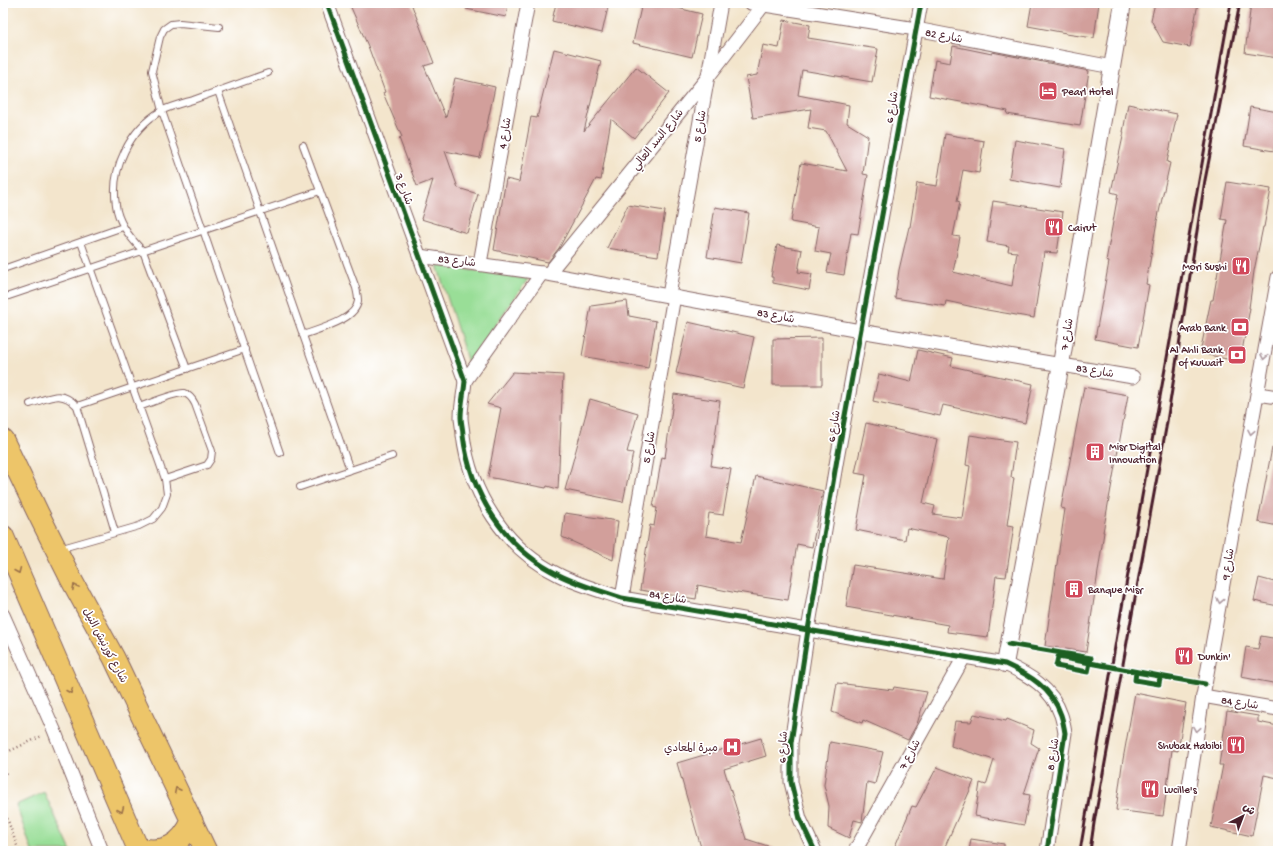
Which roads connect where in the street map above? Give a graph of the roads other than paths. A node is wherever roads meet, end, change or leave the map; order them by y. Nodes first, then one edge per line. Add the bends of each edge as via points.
1 (327, 3) edge
2 (528, 3) edge
3 (721, 3) edge
4 (921, 3) edge
5 (1123, 3) edge
6 (760, 4) edge
7 (219, 26) dead end
8 (916, 29) junction
9 (1112, 67) junction
10 (268, 73) dead end
11 (708, 77) junction
12 (218, 91) junction
13 (162, 111) junction
14 (303, 145) dead end
15 (320, 191) junction
16 (260, 211) junction
17 (123, 227) junction
18 (204, 230) junction
19 (81, 242) junction
20 (143, 251) junction
21 (419, 256) junction
22 (480, 263) junction
23 (3, 269) edge
24 (90, 269) junction
25 (545, 273) junction
26 (1278, 277) edge
27 (672, 296) junction
28 (3, 298) edge
29 (860, 331) junction
30 (303, 336) junction
31 (244, 349) junction
32 (1061, 364) junction
33 (187, 369) junction
34 (1133, 377) dead end
35 (465, 381) junction
36 (132, 387) junction
37 (1258, 394) junction
38 (1278, 397) edge
39 (30, 404) dead end
40 (77, 406) junction
41 (139, 407) junction
42 (3, 440) edge
43 (280, 453) dead end
44 (392, 456) dead end
45 (350, 470) junction
46 (165, 479) junction
47 (300, 487) dead end
48 (115, 532) junction
49 (3, 536) edge
50 (56, 550) junction
51 (622, 598) junction
52 (3, 615) edge
53 (808, 630) junction
54 (964, 658) junction
55 (1004, 664) junction
56 (1203, 696) junction
57 (1278, 708) edge
58 (192, 821) junction
59 (138, 849) edge
60 (102, 851) edge
61 (206, 851) edge
62 (815, 851) edge
63 (855, 851) edge
64 (1047, 851) edge
65 (1179, 851) edge

1 - 21 street, شارع 3
2 - 22 street, شارع 4
3 - 11 street, شارع 5
4 - 8 street, شارع 6
5 - 9 street, شارع 7
6 - 8 street, شارع 82
6 - 11 street, شارع السد العالي
7 - 13 lane via 180,23 171,24 164,29 152,71
8 - 9 street, شارع 82
8 - 29 street, شارع 6
9 - 32 street, شارع 7
10 - 12 lane
11 - 25 street, شارع السد العالي
11 - 27 street, شارع 5
12 - 13 lane
12 - 16 lane
13 - 17 lane via 146,123 132,140 121,160 115,182 115,198
13 - 18 lane
14 - 15 lane
15 - 16 lane
15 - 30 lane via 356,288 358,301 352,313 341,321
16 - 18 lane
16 - 30 lane
17 - 19 lane
17 - 20 lane
18 - 20 lane
18 - 31 lane
19 - 23 lane
19 - 24 lane
20 - 24 lane
20 - 33 lane
21 - 22 street, شارع 83
21 - 35 street, شارع 3
22 - 25 street, شارع 83
24 - 28 lane
24 - 36 lane
25 - 27 street, شارع 83
25 - 35 street, شارع السد العالي
26 -> 37 street, شارع 9
27 - 29 street, شارع 83
27 - 51 street, شارع 5
29 - 32 street, شارع 83
29 - 53 street, شارع 6
30 - 45 lane
31 - 33 lane
31 - 43 lane
32 - 34 street, شارع 83
32 - 55 street, شارع 7
33 - 36 lane
35 - 51 street, شارع 84 via 461,418 466,455 475,485 490,512 509,537 532,558 558,575
36 - 40 lane
36 - 41 lane
37 - 38 street
37 -> 56 street, شارع 9
39 - 40 lane via 62,395
40 - 48 lane
41 - 46 lane
41 - 46 lane via 177,394 191,397 212,451 207,465
42 - 50 highway, شارع كورنيش النيل
44 - 45 lane
45 - 47 lane
46 - 48 lane via 166,494 162,508 153,520
48 - 50 lane
49 -> 59 highway
58 -> 50 highway, شارع كورنيش النيل via 114,658
51 - 53 street, شارع 84
52 - 60 street via 54,730
53 - 54 street, شارع 84
53 - 62 street, شارع 6 via 791,743 791,782 800,819
54 - 55 street, شارع 84
54 - 63 street, شارع 7
55 - 64 street, شارع 8 via 1023,672 1039,683 1052,697 1061,714 1065,733
56 - 57 street, شارع 84
56 -> 65 street, شارع 9
58 - 59 highway via 188,831 171,846 160,850
58 - 61 highway, شارع كورنيش النيل

